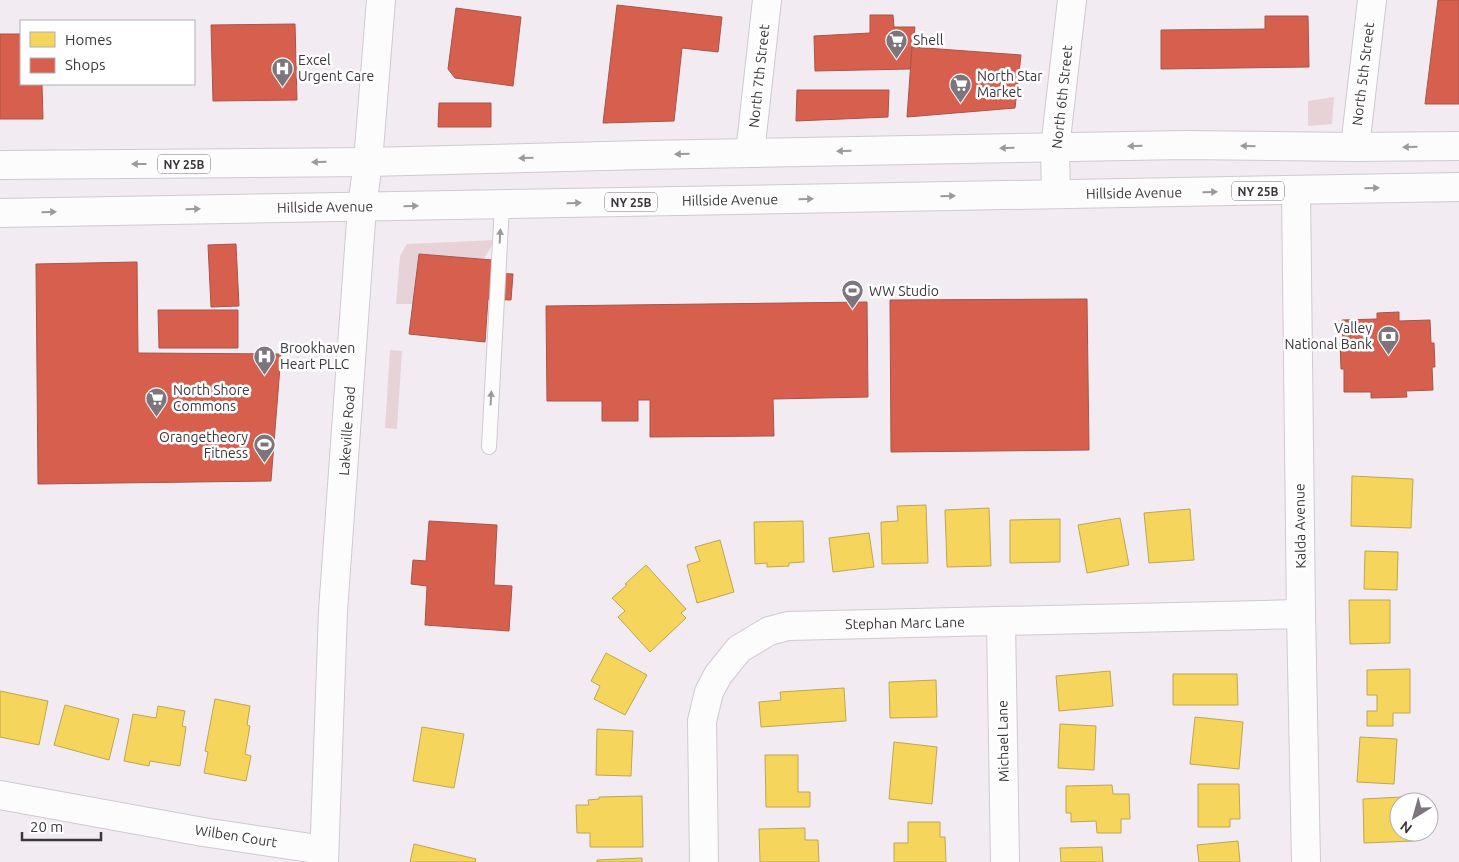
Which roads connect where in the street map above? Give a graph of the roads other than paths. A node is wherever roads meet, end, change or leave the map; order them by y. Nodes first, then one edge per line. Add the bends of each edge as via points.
1 (381, 0) edge
2 (767, 0) edge
3 (1072, 0) edge
4 (1372, 0) edge
5 (1459, 146) edge
6 (1355, 147) junction
7 (1055, 148) junction
8 (750, 153) junction
9 (368, 162) junction
10 (0, 165) edge
11 (1459, 187) edge
12 (1296, 190) junction
13 (1056, 194) junction
14 (502, 205) junction
15 (362, 207) junction
16 (0, 212) edge
17 (489, 447) dead end
18 (1301, 614) junction
19 (1001, 620) junction
20 (0, 795) edge
21 (324, 856) edge
22 (704, 862) edge
23 (1005, 862) edge
24 (1306, 862) edge

1 - 9 main road, Lakeville Road
2 - 8 main road, North 7th Street
3 - 7 main road, North 6th Street
4 - 6 main road, North 5th Street
5 -> 6 main road, NY 25B
6 -> 7 main road, NY 25B via 1184,145
7 -> 8 main road, NY 25B
7 - 13 main road, North 6th Street
8 -> 9 main road, NY 25B
9 -> 10 main road, NY 25B
9 - 15 main road, Lakeville Road
12 -> 11 main road, Hillside Avenue / NY 25B
13 -> 12 main road, Hillside Avenue / NY 25B
12 - 18 main road, Kalda Avenue
14 -> 13 main road, Hillside Avenue / NY 25B
15 -> 14 main road, Hillside Avenue / NY 25B
17 -> 14 lane
16 -> 15 main road, Hillside Avenue / NY 25B
15 - 21 main road, Lakeville Road via 333,611
18 - 19 main road, Stephan Marc Lane
18 - 24 main road, Kalda Avenue
19 - 22 main road, Stephan Marc Lane via 788,626 769,631 739,648 708,692 702,721
19 - 23 main road, Michael Lane
20 - 21 main road, Wilben Court

